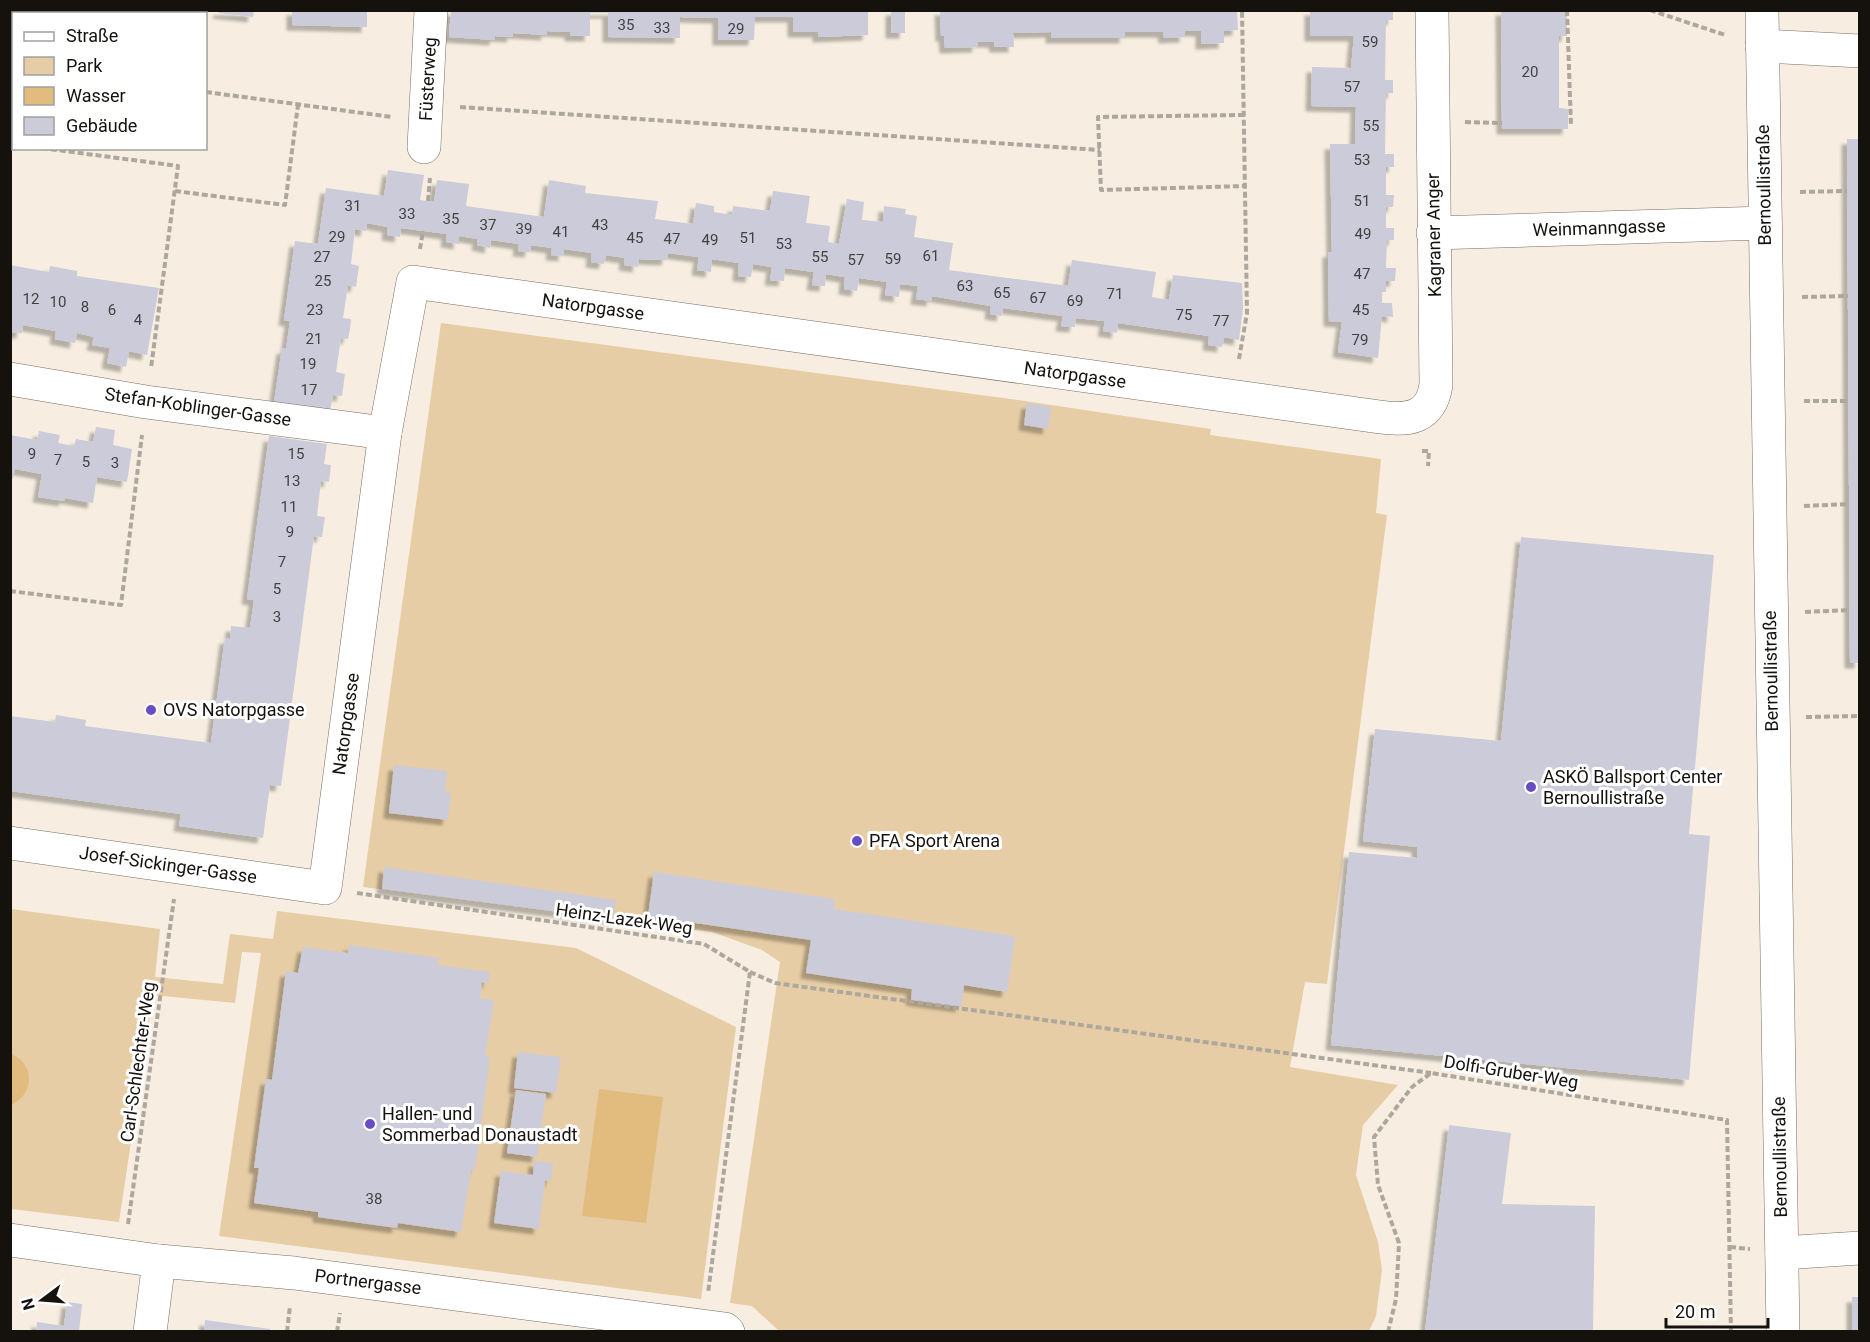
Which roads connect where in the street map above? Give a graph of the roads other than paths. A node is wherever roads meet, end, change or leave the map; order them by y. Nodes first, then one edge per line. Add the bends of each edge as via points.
1 (431, 10) edge
2 (1432, 10) edge
3 (1762, 10) edge
4 (1762, 46) junction
5 (1860, 51) edge
6 (425, 124) road end
7 (1765, 223) junction
8 (1433, 232) junction
9 (10, 379) edge
10 (1380, 417) joint
11 (385, 433) junction
12 (10, 843) edge
13 (324, 888) joint
14 (10, 1240) edge
15 (1860, 1248) edge
16 (1782, 1253) junction
17 (159, 1261) junction
18 (720, 1321) edge
19 (150, 1332) edge
20 (1783, 1332) edge

1 - 6 street, Füsterweg
2 - 8 street, Kagraner Anger
3 - 4 street, Bernoullistraße
4 - 5 street
4 - 7 street, Bernoullistraße
7 - 8 street, Weinmanngasse
7 - 16 street, Bernoullistraße
8 - 10 street, Kagraner Anger via 1433,399 1412,418
9 - 11 street, Stefan-Koblinger-Gasse via 146,402
10 - 11 street, Natorpgasse via 413,282
11 - 13 street, Natorpgasse
12 - 13 street, Josef-Sickinger-Gasse
14 - 17 street, Portnergasse
15 - 16 street
16 - 20 street, Bernoullistraße
17 - 18 street, Portnergasse
17 - 19 street

